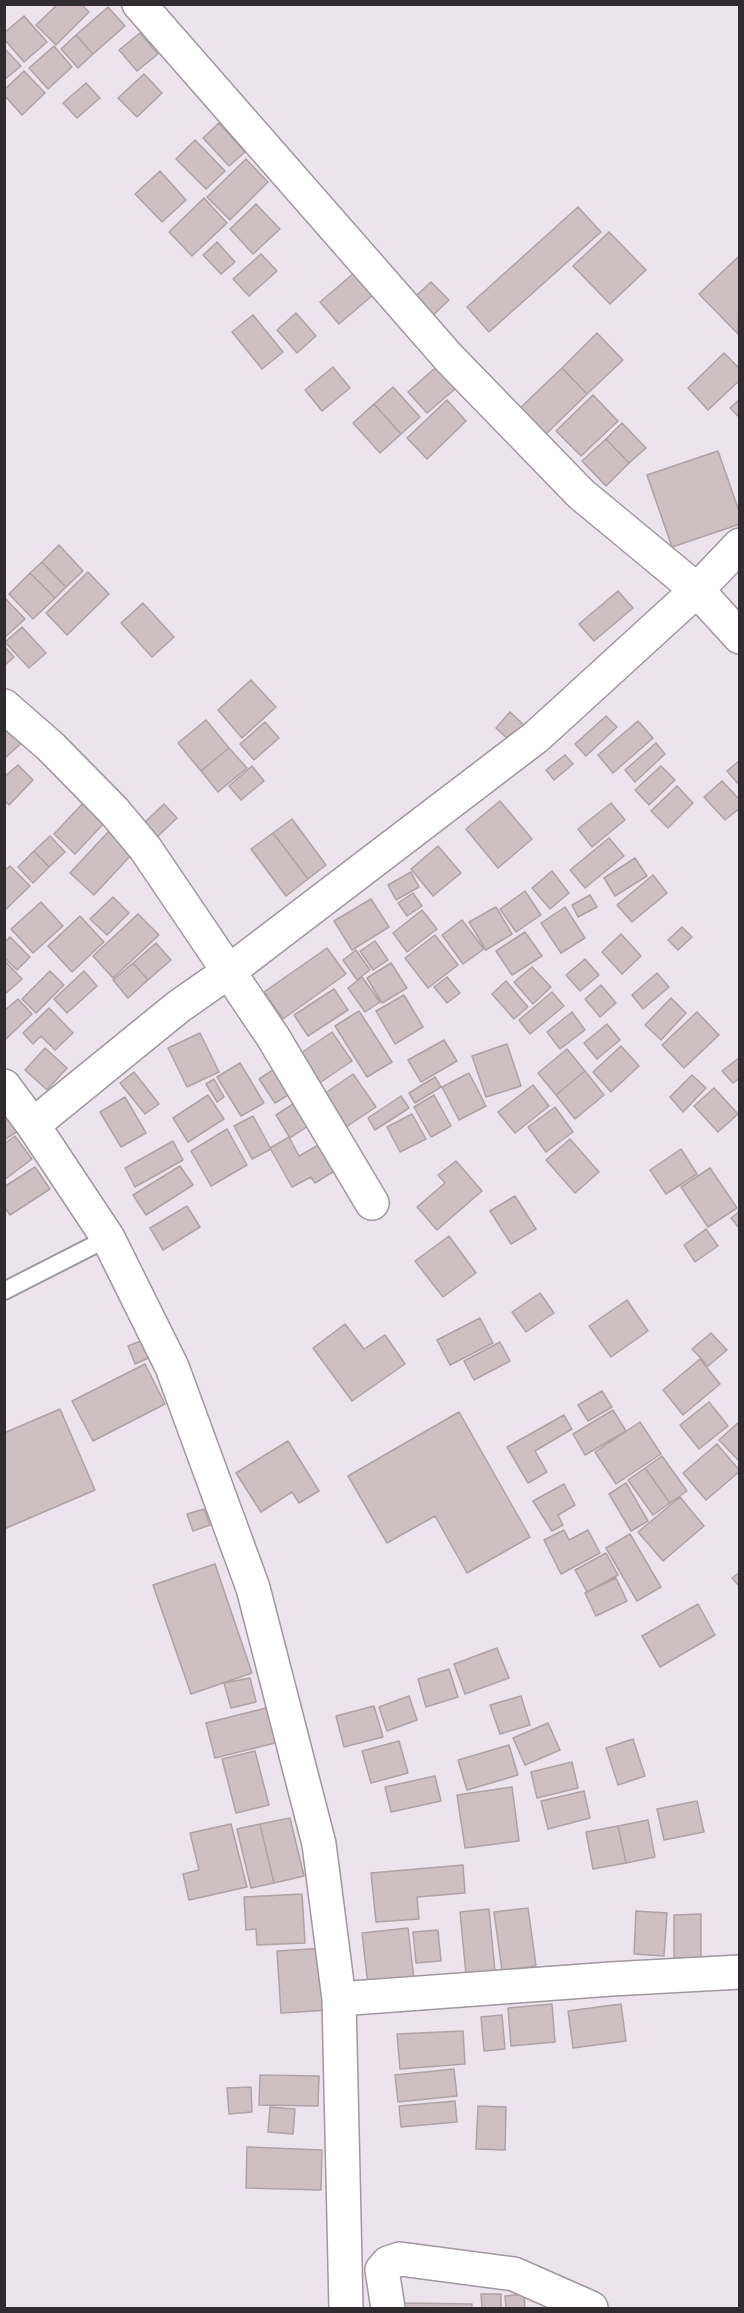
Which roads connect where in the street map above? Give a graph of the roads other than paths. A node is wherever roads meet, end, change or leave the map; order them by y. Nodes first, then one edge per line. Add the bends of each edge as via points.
1 (139, 4) edge
2 (740, 545) edge
3 (697, 591) junction
4 (740, 637) edge
5 (4, 706) edge
6 (228, 972) junction
7 (4, 1086) edge
8 (33, 1125) junction
9 (372, 1203) dead end
10 (108, 1238) junction
11 (4, 1291) edge
12 (740, 1972) edge
13 (339, 1999) junction
14 (346, 2308) edge
15 (388, 2308) edge
16 (591, 2308) edge

1 - 3 street via 449,358 581,494
2 - 3 street
3 - 4 street
3 - 6 street via 536,737
5 - 6 street via 50,746 130,829
6 - 8 street via 178,1007
6 - 9 street via 273,1037
7 - 8 street
8 - 10 street
10 - 11 lane
10 - 13 street via 172,1366 253,1588 319,1844
12 - 13 street
13 - 14 street
15 - 16 street via 382,2270 400,2259 514,2274

